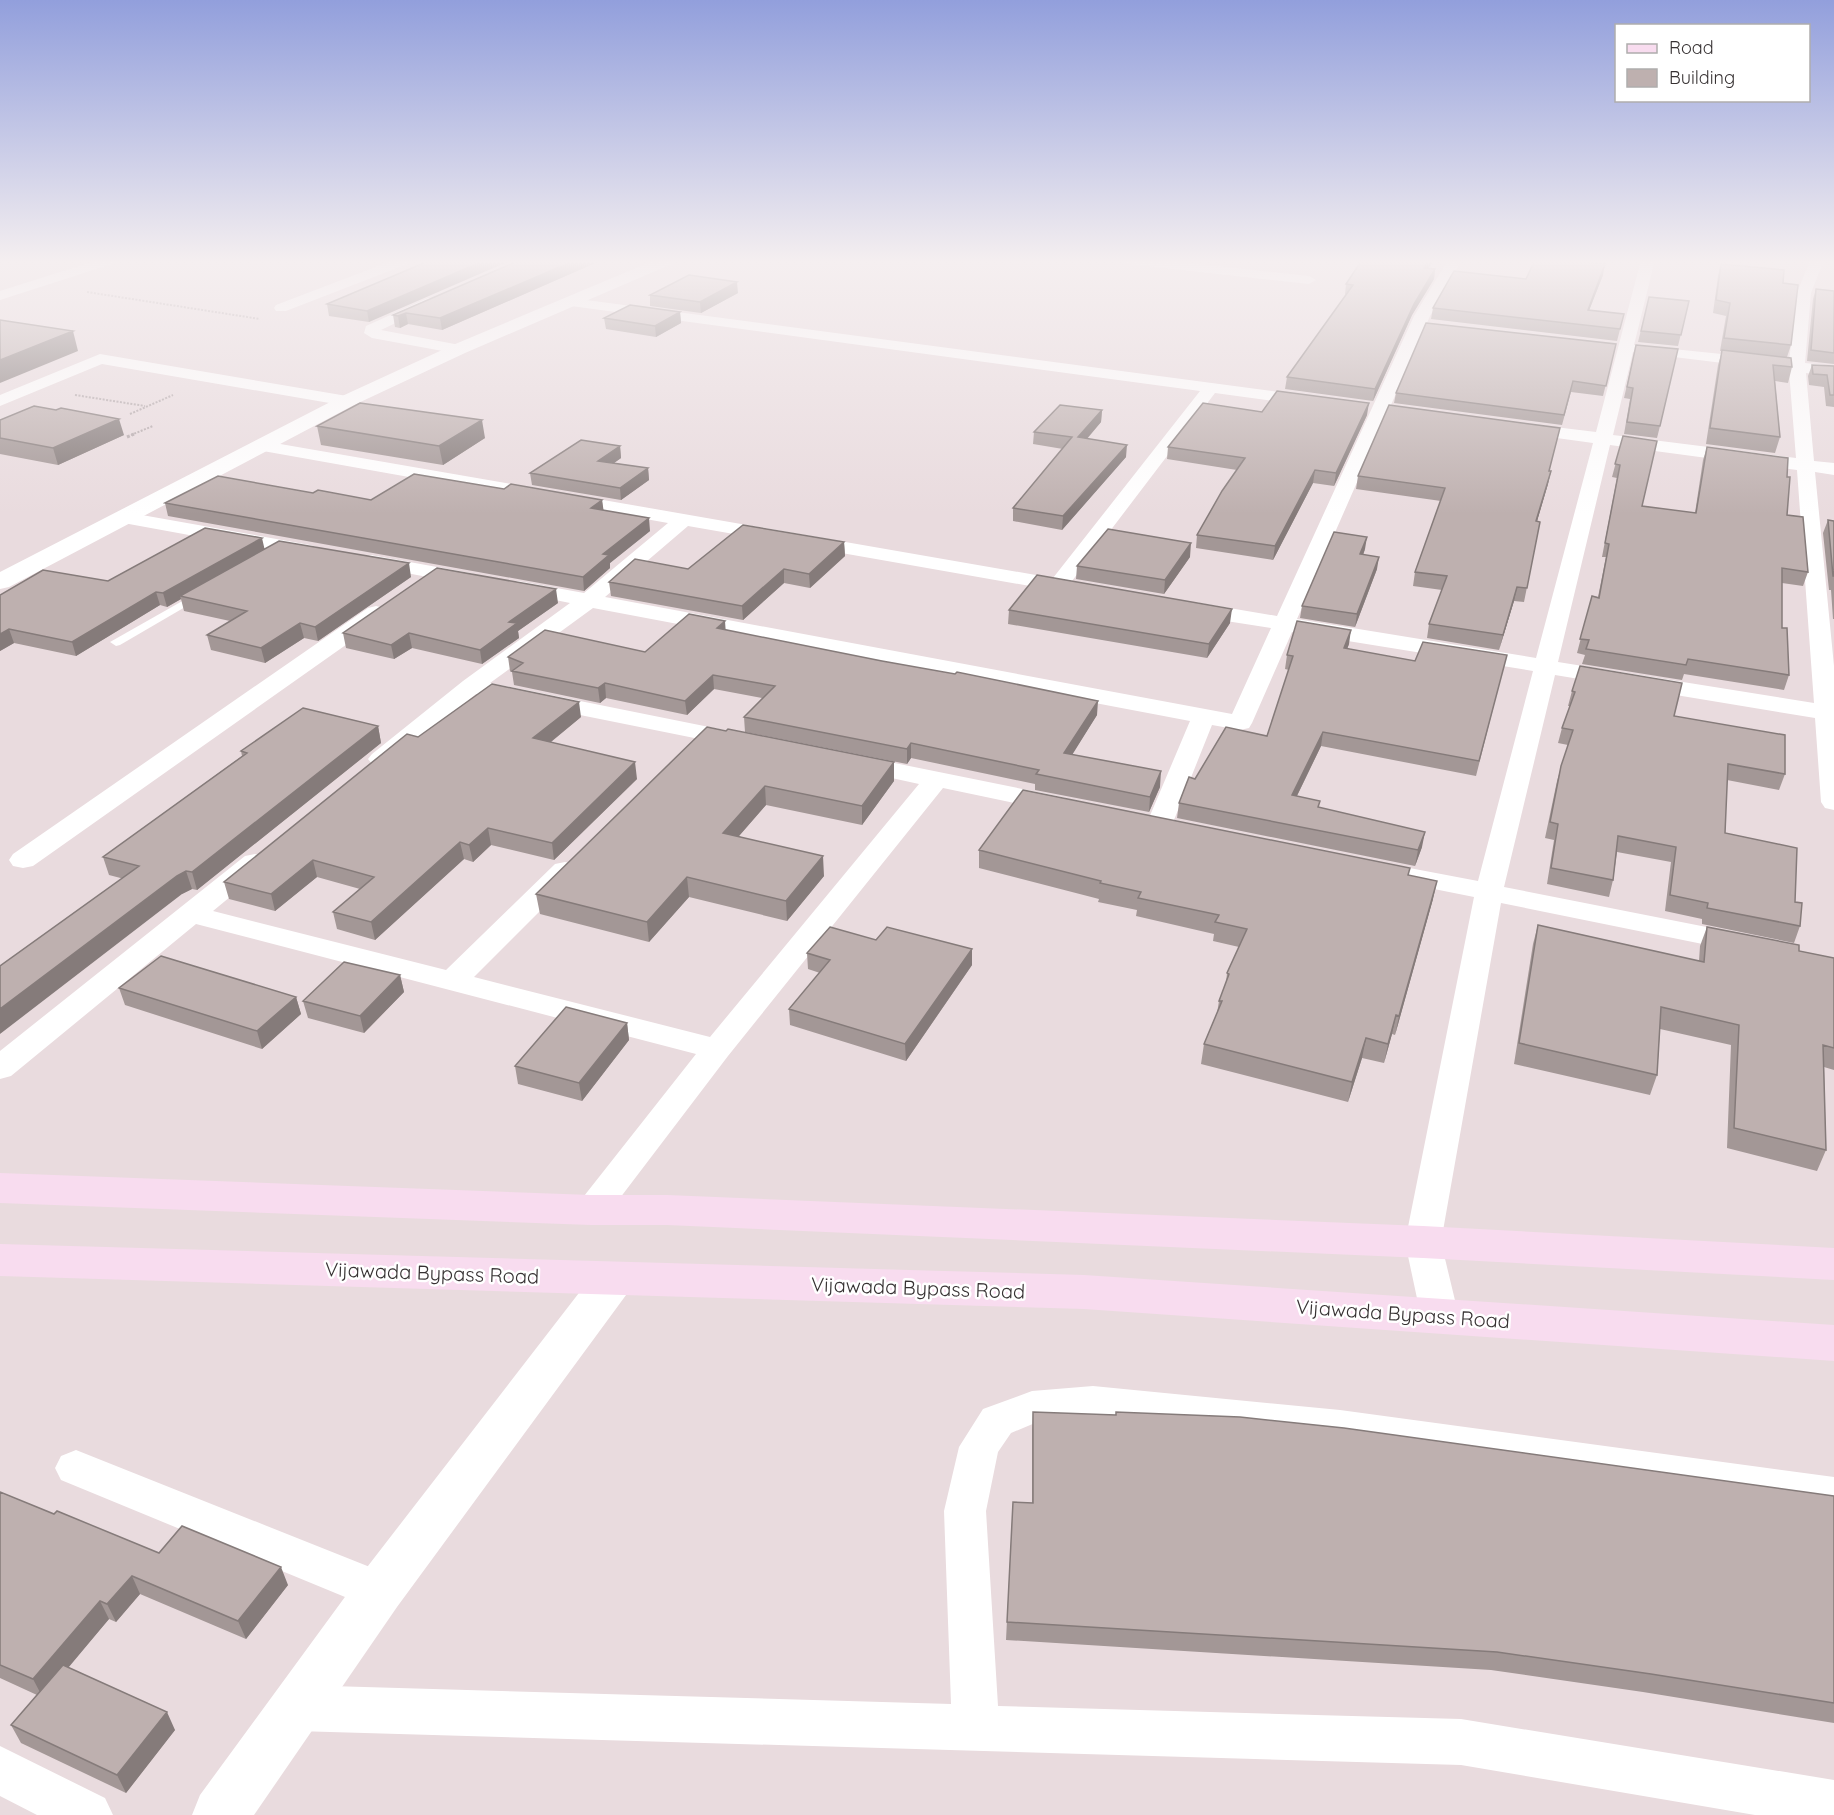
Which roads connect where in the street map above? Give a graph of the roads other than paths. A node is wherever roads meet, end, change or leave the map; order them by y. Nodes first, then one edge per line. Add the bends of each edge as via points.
1 (436, 345) edge
2 (469, 345) edge
3 (880, 345) edge
4 (1414, 345) edge
5 (1799, 345) edge
6 (1619, 347) joint
7 (459, 349) junction
8 (1797, 366) junction
9 (1834, 371) edge
10 (1211, 387) junction
11 (0, 401) edge
12 (347, 401) junction
13 (1324, 402) edge
14 (1357, 407) edge
15 (1380, 410) junction
16 (1403, 413) edge
17 (1508, 427) edge
18 (1602, 439) junction
19 (262, 446) junction
20 (1805, 465) junction
21 (1834, 469) edge
22 (125, 518) junction
23 (684, 519) junction
24 (284, 546) junction
25 (330, 554) edge
26 (264, 557) edge
27 (353, 558) edge
28 (435, 573) junction
29 (0, 582) edge
30 (1058, 585) junction
31 (214, 586) edge
32 (1092, 591) edge
33 (589, 600) junction
34 (1171, 605) edge
35 (1284, 624) junction
36 (116, 642) dead end
37 (1545, 667) junction
38 (471, 686) junction
39 (1830, 713) edge
40 (1204, 716) junction
41 (702, 732) junction
42 (760, 744) edge
43 (677, 758) edge
44 (831, 758) edge
45 (363, 774) edge
46 (936, 780) junction
47 (1834, 802) edge
48 (1077, 808) edge
49 (1159, 825) edge
50 (273, 848) edge
51 (585, 850) edge
52 (23, 860) dead end
53 (1375, 869) edge
54 (1489, 892) junction
55 (192, 914) junction
56 (1765, 948) edge
57 (452, 981) junction
58 (717, 1049) junction
59 (0, 1068) edge
60 (0, 1188) edge
61 (591, 1210) junction
62 (1423, 1242) junction
63 (0, 1260) edge
64 (1834, 1264) edge
65 (614, 1279) junction
66 (1440, 1317) junction
67 (1834, 1343) edge
68 (76, 1468) dead end
69 (1834, 1495) edge
70 (379, 1591) junction
71 (296, 1708) junction
72 (976, 1728) junction
73 (0, 1770) edge
74 (1834, 1804) edge
75 (88, 1815) edge
76 (220, 1815) edge

1 - 7 street
2 - 7 street
3 - 10 street
4 - 15 street
5 - 8 street
6 - 8 street
6 - 18 street
7 - 12 street
8 - 9 street
8 - 20 street
10 - 13 street
10 - 30 street
11 - 12 street via 100,359
12 - 19 street
14 - 15 street
15 - 16 street
15 - 35 street
17 - 18 street
18 - 20 street
18 - 37 street
19 - 22 street
19 - 23 street
20 - 21 street
20 - 39 street
22 - 24 street
22 - 29 street
23 - 30 street
23 - 33 street
24 - 25 street
24 - 26 lane
27 - 28 street
28 - 33 street
28 - 52 street
30 - 32 street
31 - 36 lane
33 - 38 street
33 - 40 street
34 - 35 street
35 - 37 street
35 - 40 street via 1240,723
37 - 39 street
37 - 54 street
38 - 41 street
38 - 45 street
39 - 47 street
40 - 49 street
41 - 42 street
41 - 43 street
44 - 46 street
46 - 48 street
46 - 58 street
50 - 55 street
51 - 57 street
53 - 54 street
54 - 56 street
54 - 62 street
55 - 57 street
55 - 59 street
57 - 58 street
58 - 61 street
60 - 61 main road
61 - 62 main road
62 - 64 main road
62 - 66 street
63 - 65 main road, Vijawada Bypass Road
65 - 66 main road, Vijawada Bypass Road via 1084,1292
65 - 70 street
66 - 67 main road, Vijawada Bypass Road
68 - 70 street
69 - 72 street via 1340,1427 1093,1402 1032,1407 997,1421 979,1447 965,1511
70 - 71 street
71 - 72 street
71 - 76 street
72 - 74 street via 1461,1742
73 - 75 street

